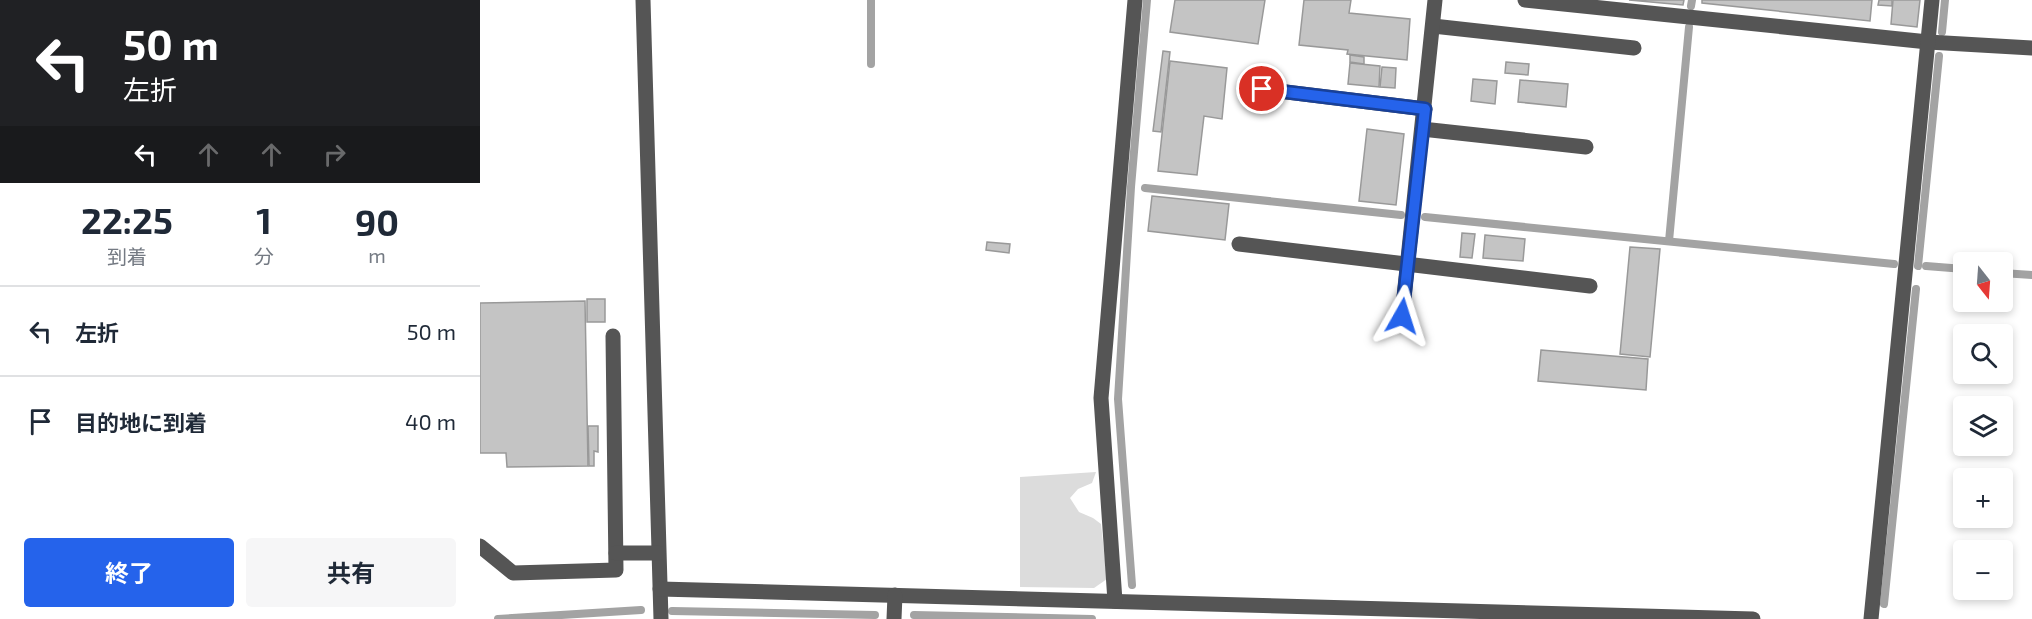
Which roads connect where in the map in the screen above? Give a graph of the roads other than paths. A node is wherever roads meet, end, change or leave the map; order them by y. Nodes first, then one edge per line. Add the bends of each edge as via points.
1 (643, 0) edge
2 (1135, 0) edge
3 (1435, 0) edge
4 (1525, 0) edge
5 (1932, 0) edge
6 (1433, 26) junction
7 (1928, 42) junction
8 (1635, 48) dead end
9 (2032, 48) edge
10 (1262, 89) dead end
11 (1425, 109) junction
12 (1422, 129) junction
13 (1587, 147) dead end
14 (1239, 244) dead end
15 (1408, 265) junction
16 (1590, 286) dead end
17 (1402, 316) dead end
18 (613, 336) dead end
19 (480, 546) edge
20 (658, 553) junction
21 (616, 554) junction
22 (660, 589) junction
23 (895, 595) junction
24 (1115, 601) junction
25 (661, 619) edge
26 (894, 619) edge
27 (1753, 619) edge
28 (1871, 619) edge

1 - 20 street
2 - 24 street via 1101,398
3 - 6 street
4 - 7 street
5 - 7 street
6 - 8 street
6 - 11 street
7 - 9 street
7 - 28 street
10 - 11 street
11 - 12 street
12 - 13 street
12 - 15 street
14 - 15 street
15 - 16 street
15 - 17 street
18 - 21 street
19 - 21 street via 513,573 616,570
20 - 21 street
20 - 22 street
22 - 23 street
22 - 25 street
23 - 24 street
23 - 26 street
24 - 27 street

